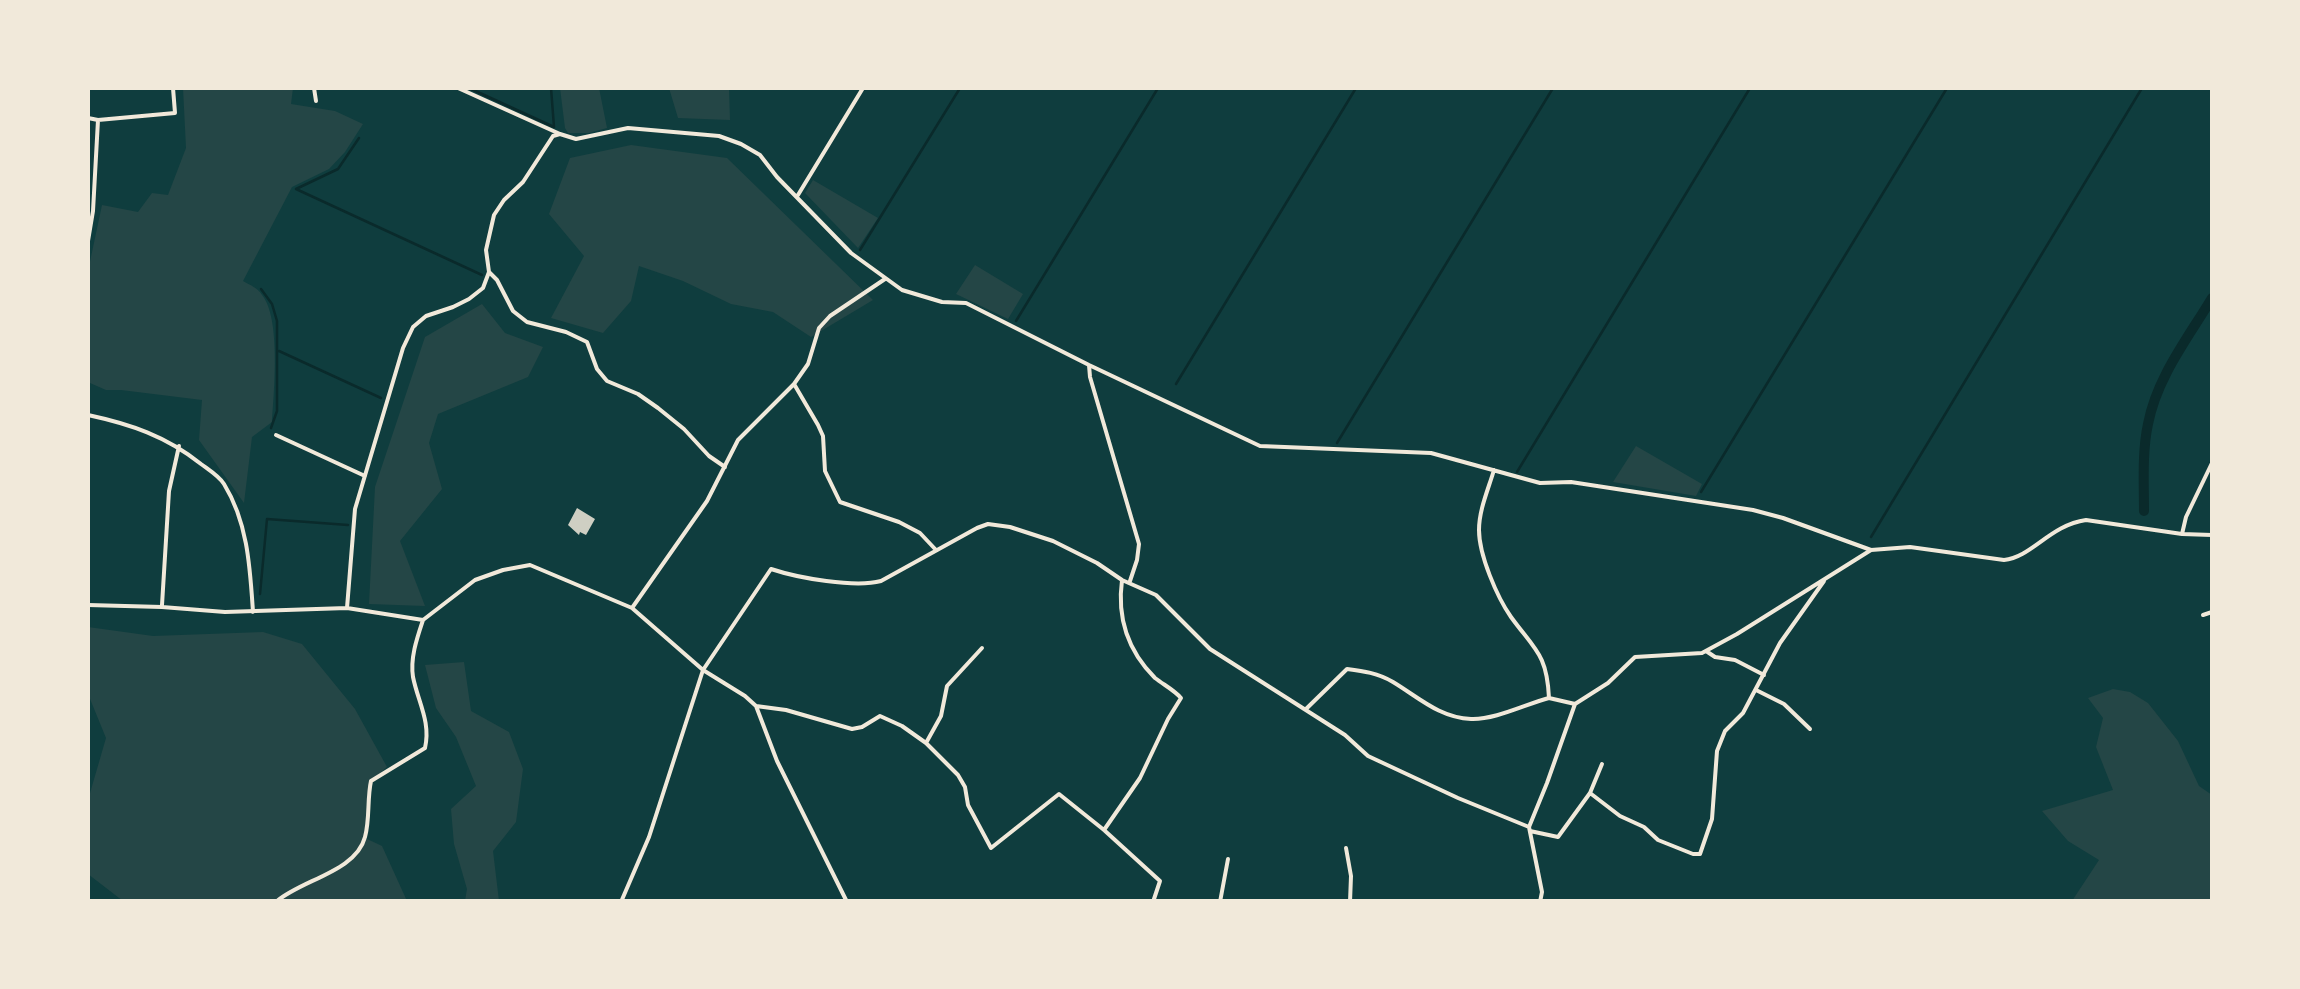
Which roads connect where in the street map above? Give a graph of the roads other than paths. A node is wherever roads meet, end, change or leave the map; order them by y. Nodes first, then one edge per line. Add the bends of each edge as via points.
1 (173, 88) edge
2 (314, 88) edge
3 (458, 88) edge
4 (863, 88) edge
5 (316, 101) dead end
6 (88, 118) edge
7 (98, 120) junction
8 (560, 134) junction
9 (797, 196) junction
10 (88, 240) edge
11 (489, 272) junction
12 (885, 279) junction
13 (1089, 365) junction
14 (794, 384) junction
15 (88, 415) edge
16 (276, 435) dead end
17 (178, 446) junction
18 (2212, 463) edge
19 (725, 468) junction
20 (1494, 470) junction
21 (365, 476) junction
22 (2182, 534) junction
23 (2212, 534) edge
24 (936, 550) junction
25 (1871, 550) junction
26 (1827, 577) junction
27 (1122, 580) junction
28 (1130, 581) junction
29 (88, 606) edge
30 (162, 607) junction
31 (347, 608) junction
32 (632, 608) junction
33 (254, 612) junction
34 (2212, 612) edge
35 (2204, 615) dead end
36 (423, 620) junction
37 (982, 648) dead end
38 (1706, 651) junction
39 (704, 670) junction
40 (1764, 675) junction
41 (1756, 690) junction
42 (1549, 698) junction
43 (1575, 704) junction
44 (756, 706) junction
45 (1305, 710) junction
46 (1810, 729) dead end
47 (926, 743) junction
48 (1602, 764) dead end
49 (1590, 793) junction
50 (1529, 829) junction
51 (1104, 830) junction
52 (1346, 848) dead end
53 (1228, 860) dead end
54 (276, 902) edge
55 (621, 902) edge
56 (847, 902) edge
57 (1154, 902) edge
58 (1220, 902) edge
59 (1350, 902) edge
60 (1540, 902) edge

1 - 7 street via 174,113
2 - 5 street
3 - 8 street
4 - 9 street
6 - 7 street
7 - 10 street
8 - 9 street via 576,139 628,128 719,136 760,155
8 - 11 street via 494,216
9 - 12 street
11 - 19 street via 512,311 588,342 607,382 658,408
11 - 21 street via 469,299 413,328
12 - 13 street via 930,300 966,303
12 - 14 street via 818,328
13 - 20 street via 1260,446 1430,454
13 - 28 street via 1139,544
14 - 19 street via 738,440
14 - 24 street via 818,425 825,472 840,502 899,522
15 - 17 street
16 - 21 street
17 - 30 street
17 - 33 street via 222,480 237,511
18 - 22 street
19 - 32 street
20 - 25 street via 1540,483 1753,510
20 - 42 street via 1482,510 1482,550 1497,594 1539,651
21 - 31 street via 355,509
22 - 23 street
22 - 25 street via 2086,520 2050,533 2016,559 1910,547
24 - 27 street via 988,524 1010,527 1053,541
24 - 39 street via 868,585 771,569
25 - 26 street
26 - 38 street
26 - 40 street
27 - 28 street
27 - 51 street via 1120,614 1130,644 1181,698
28 - 45 street via 1156,595 1210,649
29 - 30 street
30 - 33 street
31 - 33 street
31 - 36 street
32 - 36 street via 530,565 475,580
32 - 39 street
34 - 35 street
36 - 54 street via 412,674 424,711 425,748 371,781 365,838 356,852
37 - 47 street via 947,686
38 - 40 street
38 - 43 street via 1636,657
39 - 44 street
39 - 55 street
40 - 41 street
41 - 46 street via 1784,704
41 - 49 street via 1717,751 1712,819 1700,854 1658,840
42 - 43 street
42 - 45 street via 1471,719 1432,708 1391,680 1346,668
43 - 50 street
44 - 47 street via 852,728 880,716
44 - 56 street
45 - 50 street via 1368,756
47 - 51 street via 958,775 991,848 1059,794
48 - 49 street
49 - 50 street via 1558,837
50 - 60 street
51 - 57 street via 1160,881
52 - 59 street
53 - 58 street

